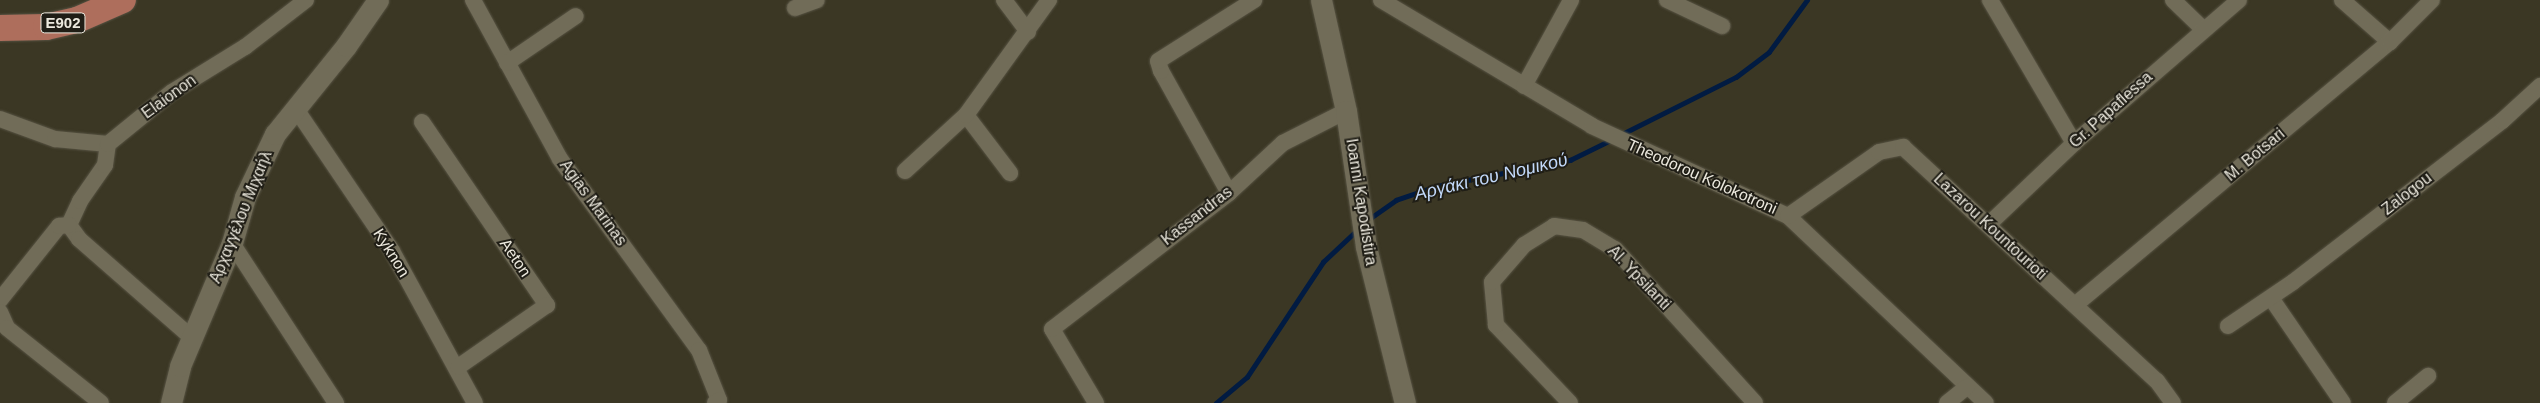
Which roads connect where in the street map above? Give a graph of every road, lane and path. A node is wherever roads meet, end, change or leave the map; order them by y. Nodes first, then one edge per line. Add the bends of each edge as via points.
1 (123, 0) edge
2 (306, 0) edge
3 (378, 0) edge
4 (472, 0) edge
5 (817, 0) edge
6 (1004, 0) edge
7 (1049, 0) edge
8 (1254, 0) edge
9 (1321, 0) edge
10 (1380, 0) edge
11 (1571, 0) edge
12 (1667, 0) edge
13 (1990, 0) edge
14 (2173, 0) edge
15 (2239, 0) edge
16 (2342, 0) edge
17 (2432, 0) edge
18 (795, 8) dead end
19 (576, 16) dead end
20 (1722, 26) dead end
21 (0, 28) edge
22 (2203, 29) junction
23 (1028, 32) junction
24 (2390, 42) junction
25 (507, 63) junction
26 (1524, 86) junction
27 (2540, 86) edge
28 (296, 109) junction
29 (1346, 111) junction
30 (966, 114) junction
31 (0, 119) edge
32 (422, 122) dead end
33 (2074, 143) junction
34 (108, 144) junction
35 (905, 171) dead end
36 (1010, 173) dead end
37 (1230, 193) junction
38 (1788, 216) junction
39 (68, 225) junction
40 (1988, 225) junction
41 (232, 243) junction
42 (2271, 298) junction
43 (0, 300) edge
44 (2075, 305) junction
45 (0, 312) edge
46 (2228, 326) dead end
47 (192, 338) junction
48 (458, 367) junction
49 (2428, 376) dead end
50 (1967, 387) junction
51 (717, 402) edge
52 (101, 403) edge
53 (170, 403) edge
54 (336, 403) edge
55 (475, 403) edge
56 (1096, 403) edge
57 (1405, 403) edge
58 (1570, 403) edge
59 (1755, 403) edge
60 (1947, 403) edge
61 (1986, 403) edge
62 (2173, 403) edge
63 (2343, 403) edge
64 (2395, 403) edge

1 - 21 main road, E902 via 46,27
2 - 34 street, Elaionon via 245,47 172,92
3 - 28 street, Αρχαγγέλου Μιχαήλ
4 - 25 street, Agias Marinas
5 - 18 street
6 - 23 street
7 - 23 street
8 - 37 street via 1158,61
9 - 29 street, Ioanni Kapodistira
10 - 26 street, Theodorou Kolokotroni
11 - 26 street
12 - 20 street
13 - 33 street
14 - 22 street
15 - 22 street, Gr. Papaflessa
16 - 24 street
17 - 24 street, M. Botsari
19 - 25 street
22 - 33 street, Gr. Papaflessa
23 - 30 street
24 - 44 street, M. Botsari
25 - 51 street, Agias Marinas via 560,159 700,350
26 - 38 street, Theodorou Kolokotroni via 1592,126
27 - 42 street, Zalogou via 2502,121
28 - 41 street, Αρχαγγέλου Μιχαήλ via 275,134 263,157
28 - 48 street, Kyknon via 392,251
29 - 37 street, Kassandras via 1283,143
29 - 57 street, Ioanni Kapodistira via 1366,247
30 - 35 street
30 - 36 street
31 - 34 street via 55,139
32 - 48 street, Aeton via 547,305
33 - 40 street, Gr. Papaflessa
34 - 39 street via 105,165
37 - 56 street, Kassandras via 1052,329
38 - 40 street, Lazarou Kountourioti via 1879,152 1903,147
38 - 50 street, Theodorou Kolokotroni
39 - 43 street via 59,226
39 - 47 street via 79,239
40 - 44 street, Lazarou Kountourioti
41 - 47 street, Αρχαγγέλου Μιχαήλ
41 - 54 street
42 - 46 street, Zalogou
42 - 63 street
44 - 62 street, Lazarou Kountourioti via 2157,382
45 - 52 street via 7,328
47 - 53 street, Αρχαγγέλου Μιχαήλ
48 - 55 street, Kyknon
49 - 64 street
50 - 60 street
50 - 61 street, Theodorou Kolokotroni
58 - 59 street, Al. Ypsilanti via 1496,325 1492,282 1524,245 1554,226 1583,230 1615,249

